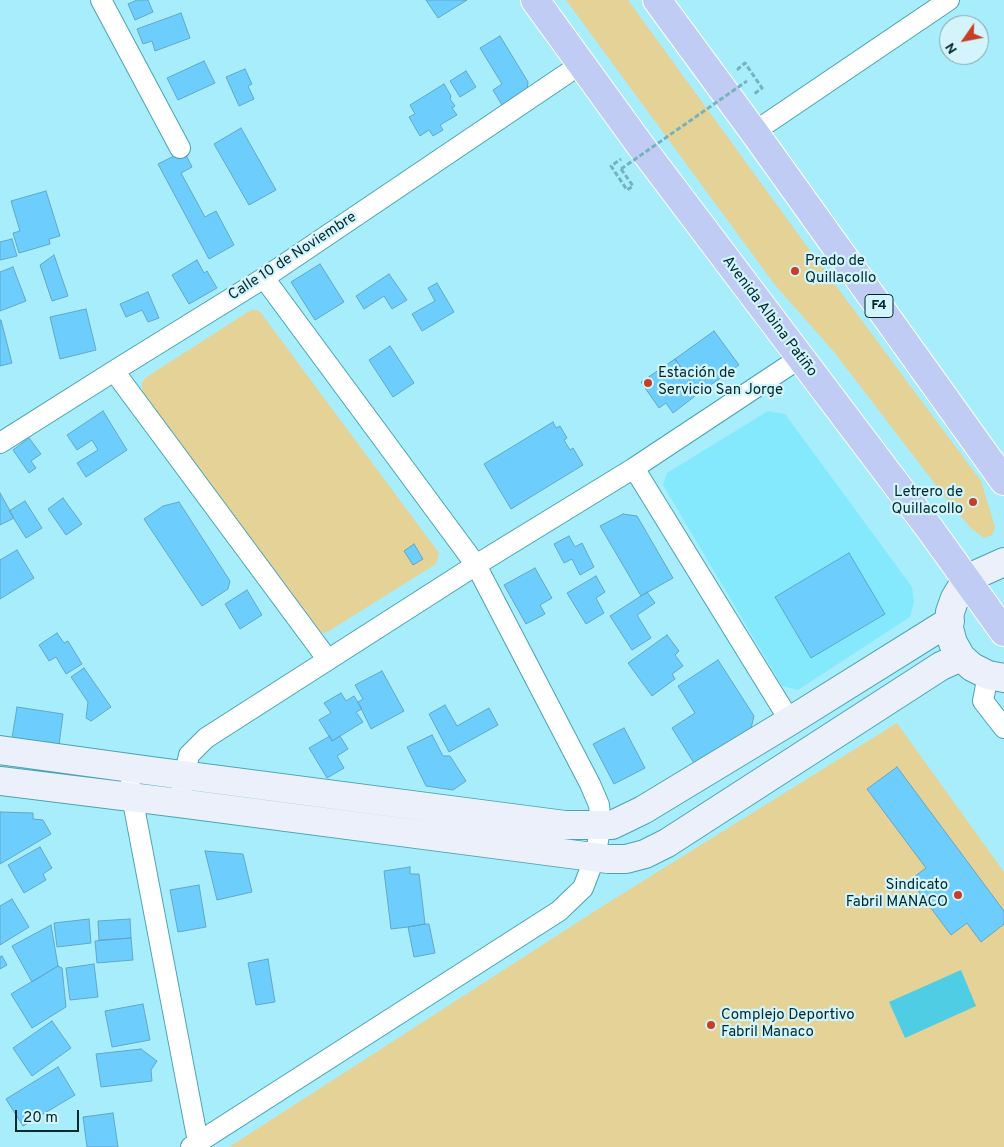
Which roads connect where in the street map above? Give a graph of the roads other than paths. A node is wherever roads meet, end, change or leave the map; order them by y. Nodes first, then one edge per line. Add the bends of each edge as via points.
1 (101, 0) edge
2 (535, 0) edge
3 (657, 0) edge
4 (949, 0) edge
5 (581, 64) junction
6 (754, 132) junction
7 (180, 148) dead end
8 (264, 278) junction
9 (800, 358) junction
10 (114, 370) junction
11 (0, 443) edge
12 (634, 468) junction
13 (1004, 480) edge
14 (1004, 562) edge
15 (476, 565) junction
16 (967, 581) junction
17 (950, 621) junction
18 (1004, 632) edge
19 (961, 656) junction
20 (328, 660) junction
21 (996, 676) edge
22 (790, 721) junction
23 (1004, 728) edge
24 (0, 750) edge
25 (127, 767) junction
26 (184, 775) junction
27 (0, 781) edge
28 (132, 797) junction
29 (179, 803) junction
30 (600, 825) junction
31 (595, 857) junction
32 (195, 1145) edge

1 - 7 street
2 - 5 highway, Avenida Albina Patiño
3 - 6 highway, F4
4 - 6 street
5 - 8 street, Calle 10 de Noviembre
5 - 9 highway, Avenida Albina Patiño
6 - 13 highway, F4
8 - 10 street, Calle 10 de Noviembre
8 - 15 street
9 - 12 street
9 - 16 highway, Avenida Albina Patiño
10 - 11 street, Calle 10 de Noviembre
10 - 20 street
12 - 15 street
12 - 22 street
14 - 16 main road
15 - 20 street
15 - 30 street via 590,784 599,805
16 - 17 main road via 955,598
16 - 18 highway, Avenida Albina Patiño
17 - 19 main road via 953,643
17 - 22 main road
19 - 21 main road via 972,667
19 - 31 main road via 668,843 626,859
20 - 26 street via 206,738 189,755
21 - 23 street via 983,701
22 - 30 main road via 643,810 612,825
24 - 25 main road
25 - 26 main road
25 - 28 street
26 - 29 street
26 - 30 main road via 565,825
27 - 28 main road
28 - 29 main road
28 - 32 street
29 - 31 main road
30 - 31 street
31 - 32 street via 583,888 558,911

